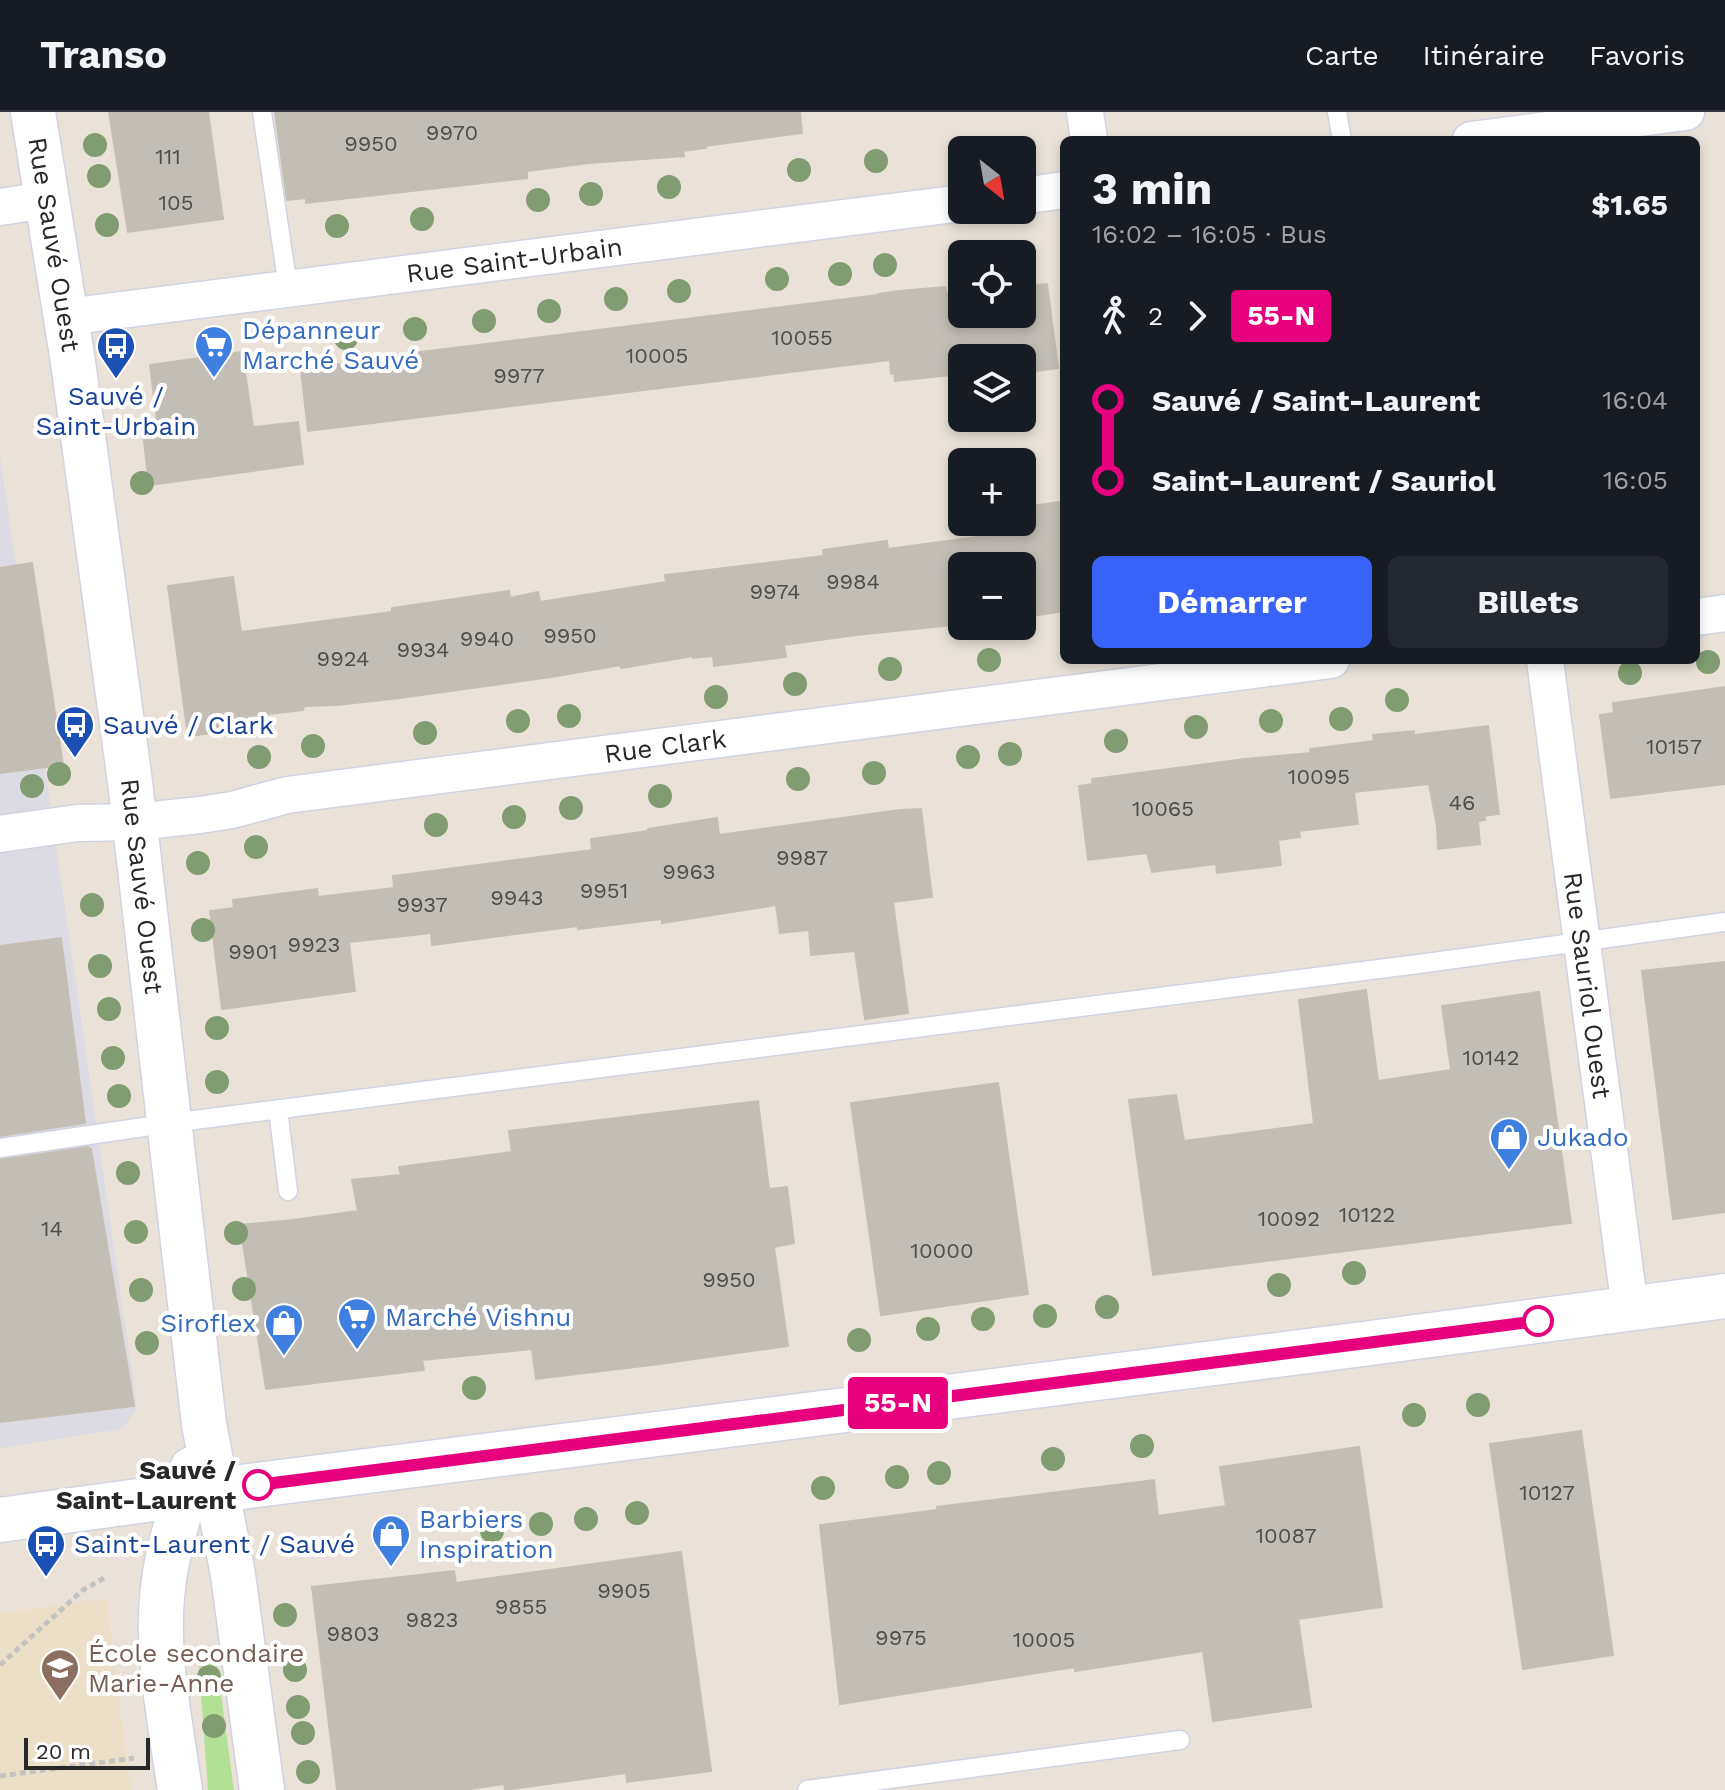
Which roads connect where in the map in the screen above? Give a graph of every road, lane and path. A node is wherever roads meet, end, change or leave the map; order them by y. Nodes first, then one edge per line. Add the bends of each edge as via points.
1 (33, 112) edge
2 (262, 112) edge
3 (1085, 112) edge
4 (1337, 112) edge
5 (1686, 112) edge
6 (1088, 136) edge
7 (1341, 136) edge
8 (1508, 136) edge
9 (1060, 191) edge
10 (1036, 194) edge
11 (47, 200) junction
12 (948, 205) edge
13 (0, 207) edge
14 (288, 287) junction
15 (66, 317) junction
16 (1725, 613) edge
17 (1700, 616) edge
18 (1300, 664) edge
19 (1546, 664) edge
20 (135, 822) junction
21 (0, 834) edge
22 (1725, 922) edge
23 (1583, 941) junction
24 (278, 1109) junction
25 (171, 1123) junction
26 (0, 1148) edge
27 (288, 1191) dead end
28 (1725, 1296) edge
29 (1630, 1309) junction
30 (202, 1492) junction
31 (0, 1520) edge
32 (104, 1578) dead end
33 (0, 1665) edge
34 (1180, 1740) dead end
35 (136, 1758) dead end
36 (0, 1776) edge
37 (180, 1790) edge
38 (262, 1790) edge
39 (807, 1790) edge

1 - 11 main road, Rue Sauvé Ouest
2 - 14 lane
3 - 6 street
4 - 7 lane
5 - 8 street
9 - 10 street
11 - 13 street
11 - 15 main road, Rue Sauvé Ouest
12 - 14 street, Rue Saint-Urbain
14 - 15 street, Rue Saint-Urbain
15 - 20 main road, Rue Sauvé Ouest
16 - 17 street
18 - 20 street, Rue Clark via 287,795 232,810
19 - 23 street, Rue Sauriol Ouest
20 - 21 street, Rue Clark via 77,823
20 - 25 main road, Rue Sauvé Ouest
22 - 23 lane
23 - 24 lane
23 - 29 street, Rue Sauriol Ouest
24 - 25 lane
24 - 27 lane
25 - 26 lane
25 - 30 main road, Rue Sauvé Ouest via 204,1424
28 - 29 main road
29 - 30 main road
30 - 31 main road
30 - 37 main road via 165,1578 160,1632
30 - 38 main road, Rue Sauvé Ouest via 238,1610
32 - 33 path via 83,1590
34 - 39 lane
35 - 36 path

